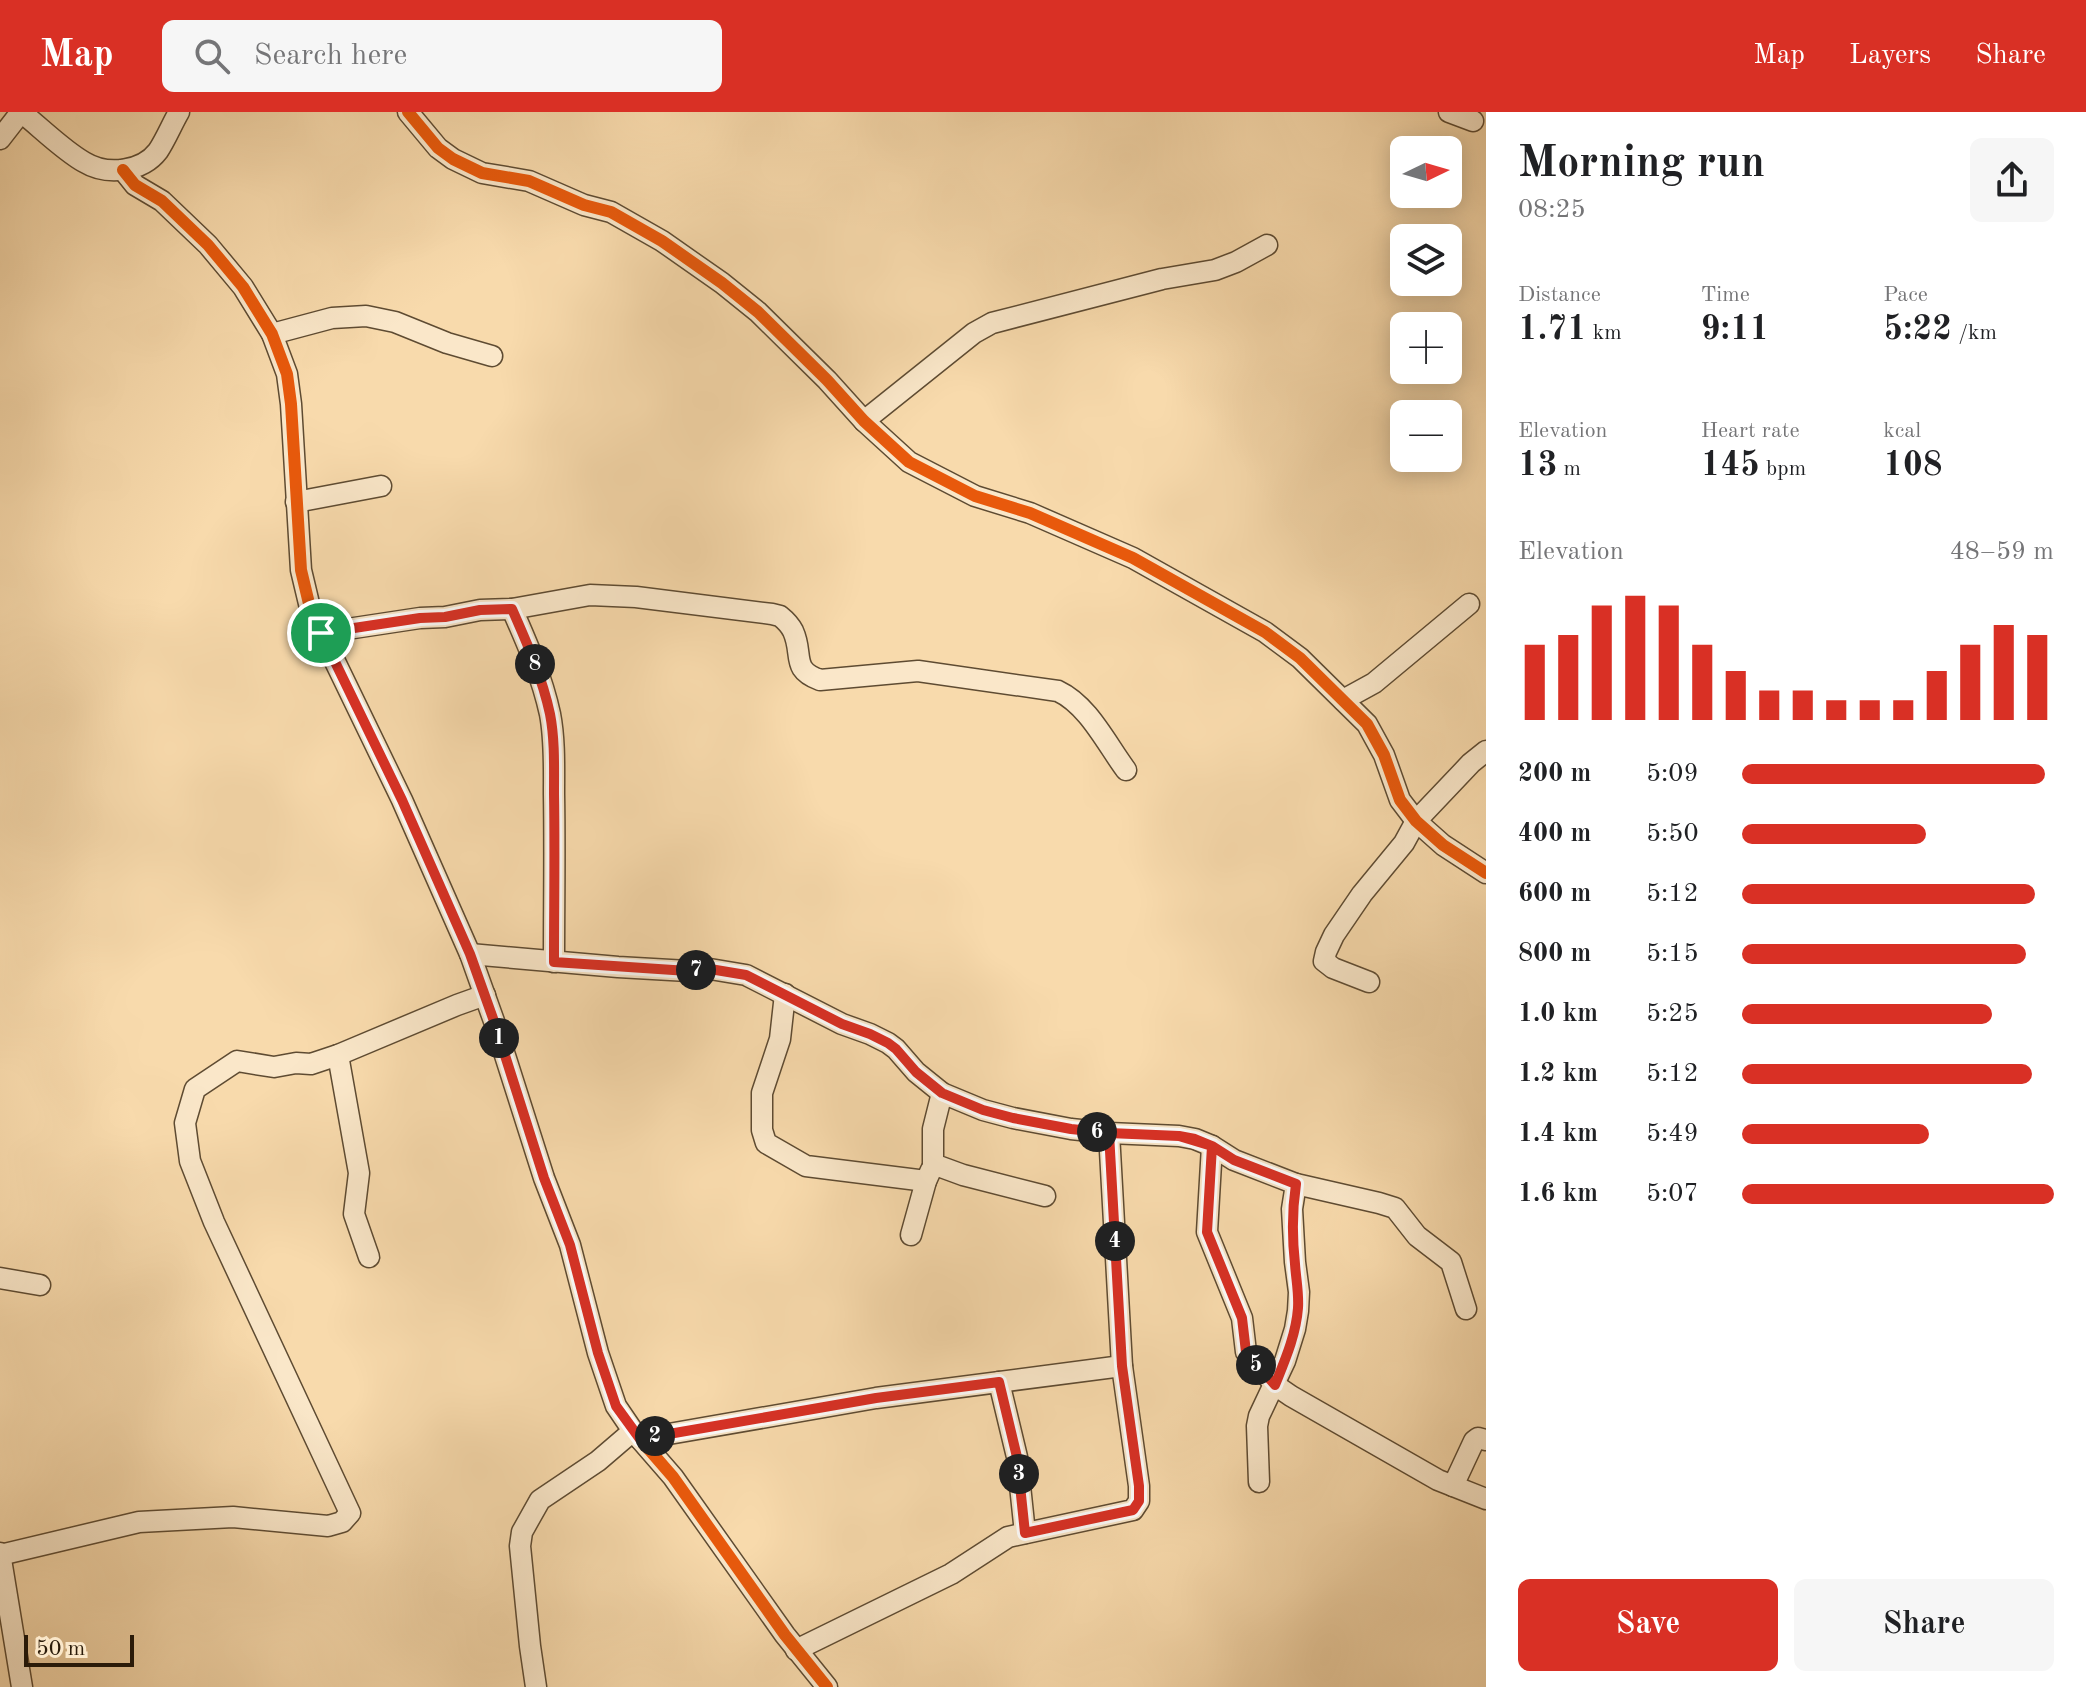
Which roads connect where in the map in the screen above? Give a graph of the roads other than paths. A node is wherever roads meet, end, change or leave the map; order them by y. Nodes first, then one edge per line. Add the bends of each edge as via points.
1 (21, 112) edge
2 (179, 112) edge
3 (408, 112) edge
4 (1449, 112) edge
5 (1473, 121) dead end
6 (0, 139) edge
7 (123, 170) junction
8 (1267, 245) dead end
9 (272, 334) junction
10 (492, 356) dead end
11 (864, 421) junction
12 (381, 486) dead end
13 (296, 502) junction
14 (1469, 604) dead end
15 (512, 609) junction
16 (321, 633) junction
17 (1343, 700) junction
18 (1486, 751) edge
19 (1126, 770) dead end
20 (1416, 821) junction
21 (1486, 873) edge
22 (470, 954) junction
23 (554, 962) junction
24 (1369, 982) dead end
25 (785, 994) junction
26 (485, 995) junction
27 (338, 1055) junction
28 (942, 1093) junction
29 (1109, 1133) junction
30 (1212, 1146) junction
31 (930, 1173) junction
32 (1296, 1184) junction
33 (1045, 1196) dead end
34 (911, 1235) dead end
35 (369, 1257) dead end
36 (0, 1278) edge
37 (40, 1285) dead end
38 (1466, 1309) dead end
39 (1122, 1366) junction
40 (999, 1382) junction
41 (1275, 1385) junction
42 (636, 1435) junction
43 (1486, 1440) edge
44 (1259, 1482) dead end
45 (1453, 1486) junction
46 (1486, 1499) edge
47 (1025, 1533) junction
48 (0, 1554) edge
49 (7, 1640) edge
50 (796, 1650) junction
51 (22, 1687) edge
52 (536, 1687) edge
53 (827, 1687) edge

1 - 6 street
1 - 7 street via 85,163
2 - 7 street via 157,152 140,166
3 - 11 street via 438,148 464,165 535,182 611,212 662,241 758,312
4 - 5 street
7 - 9 street via 208,245
8 - 11 street via 1215,270 992,323
9 - 10 street via 332,318 366,316
9 - 13 street via 287,374
11 - 17 street via 928,473 975,496 1067,528 1223,607 1300,658
12 - 13 street
13 - 16 street via 301,570
14 - 17 street via 1374,683
15 - 16 street
15 - 19 street via 590,595 780,616 794,633 801,668 820,680 918,671 1058,691 1085,712
15 - 23 street via 550,717
16 - 22 street
17 - 20 street via 1371,729 1400,800
18 - 20 street
20 - 21 street
20 - 24 street via 1326,952 1324,961 1333,968
22 - 23 street
22 - 26 street
23 - 25 street via 727,971
25 - 28 street via 888,1043
25 - 31 street via 780,1039 762,1093 766,1143 806,1166
26 - 27 street
26 - 42 street via 570,1245 616,1406
27 - 35 street via 359,1173 354,1214
27 - 48 street via 274,1067 237,1061 195,1089 185,1123 190,1161 214,1222 350,1513 328,1526 233,1517 139,1522
28 - 29 street via 1013,1118
28 - 31 street
29 - 30 street via 1179,1136
29 - 39 street
30 - 32 street
30 - 41 street via 1207,1232 1242,1318 1246,1352
31 - 33 street via 963,1175
31 - 34 street
32 - 38 street via 1395,1208 1417,1236 1451,1262
32 - 41 street via 1292,1209 1298,1311
36 - 37 street
39 - 40 street
39 - 47 street via 1139,1501 1133,1510
40 - 42 street
40 - 47 street via 1017,1457
41 - 44 street via 1257,1426
41 - 45 street
42 - 50 street via 673,1477
42 - 52 street via 540,1500 522,1532
43 - 45 street via 1474,1441
45 - 46 street
47 - 50 street via 1008,1537 951,1574
48 - 49 street
49 - 51 street
50 - 53 street

